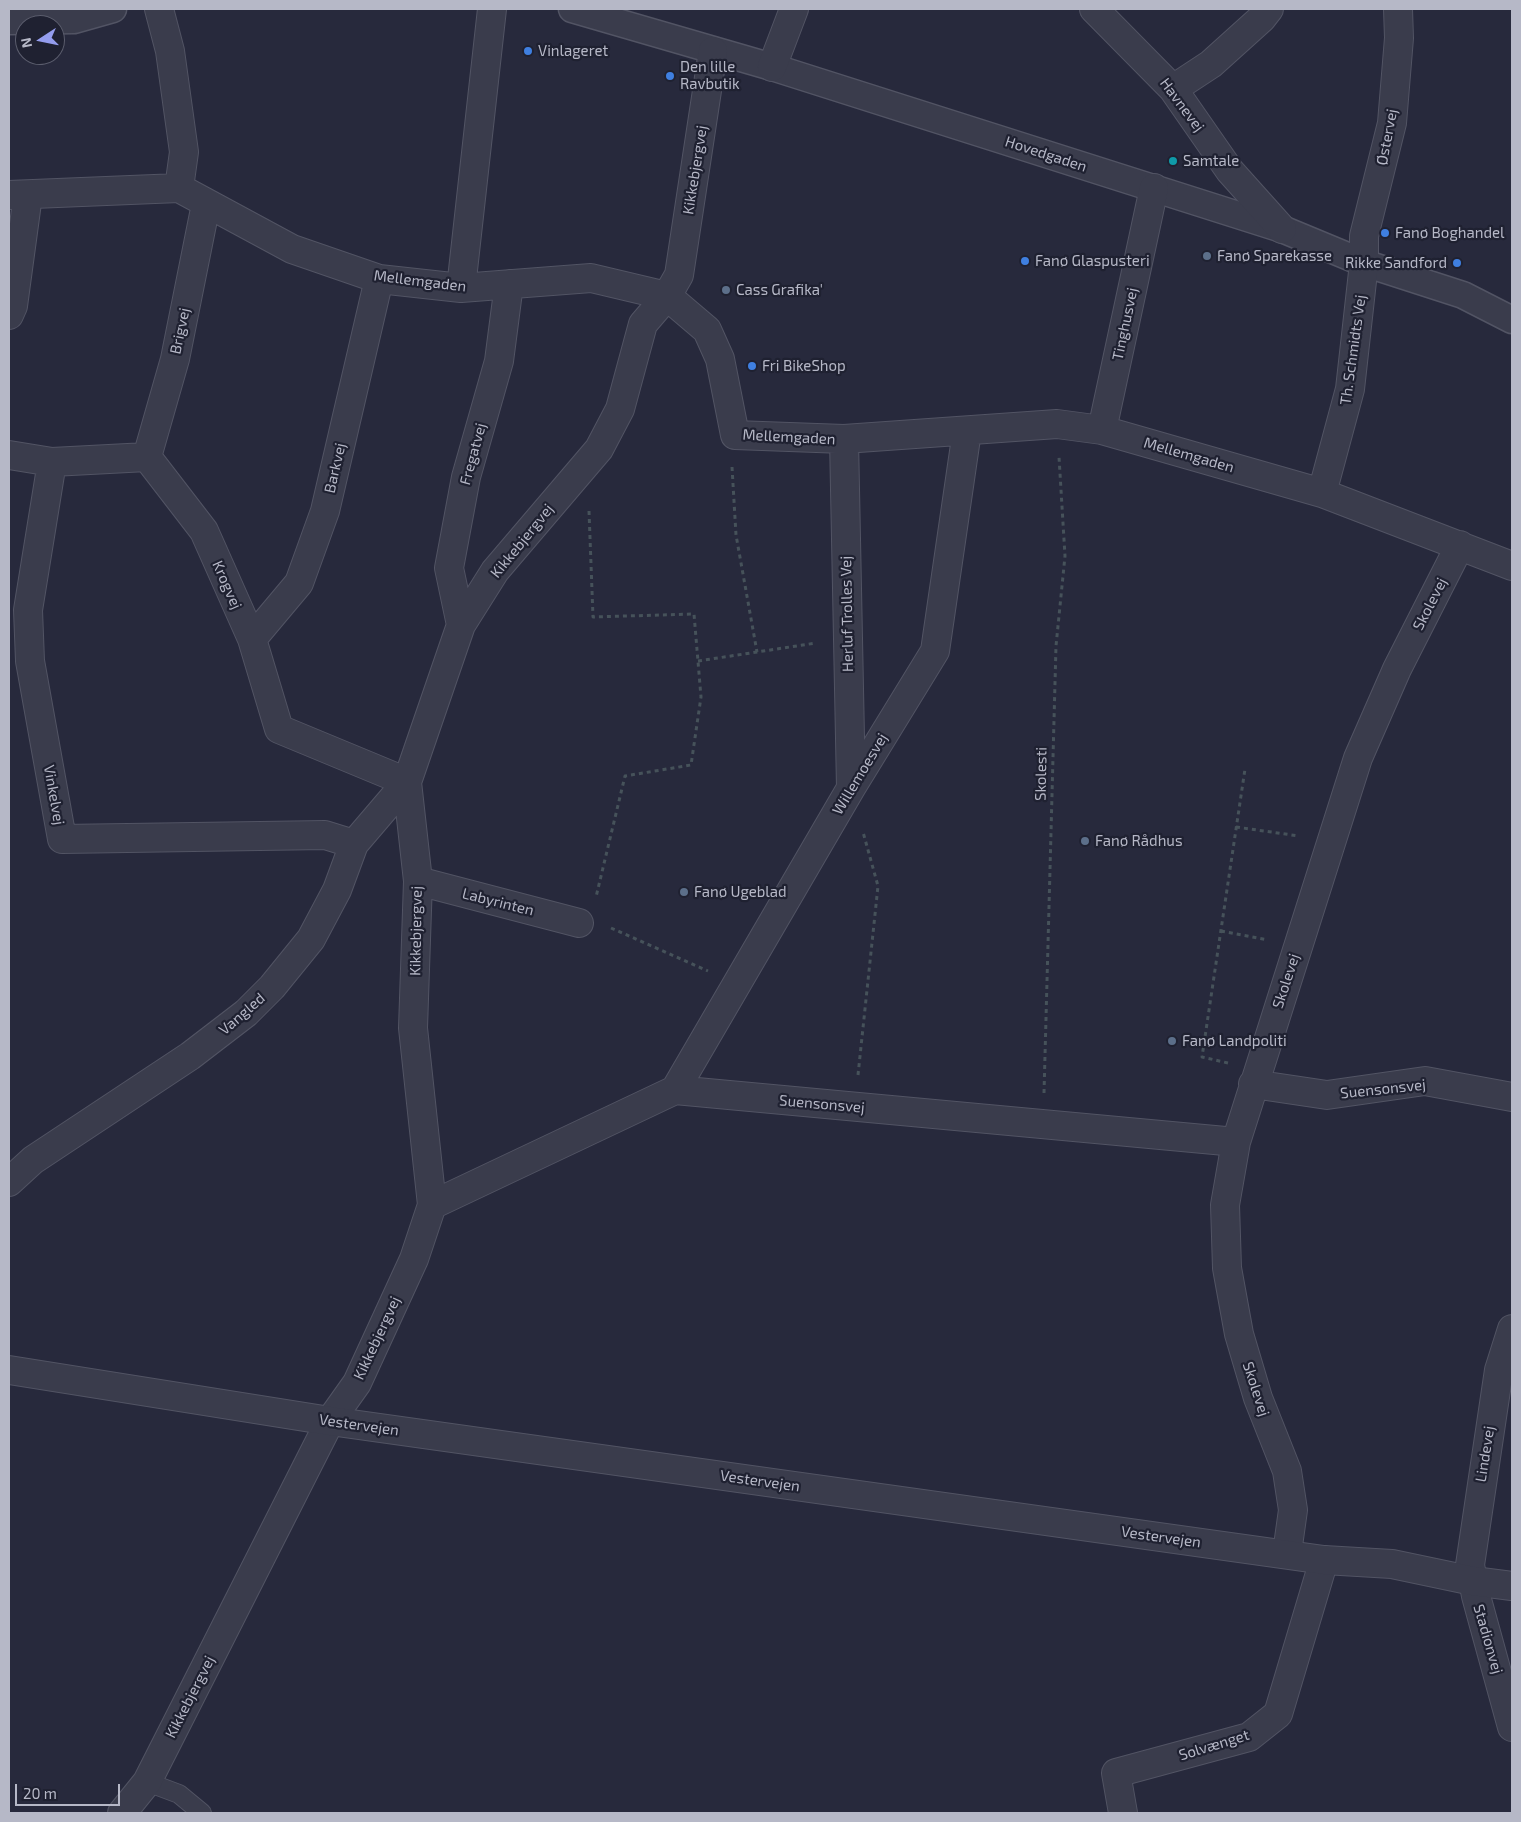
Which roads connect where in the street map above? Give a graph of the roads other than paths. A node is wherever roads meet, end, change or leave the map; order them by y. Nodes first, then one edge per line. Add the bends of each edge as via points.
1 (113, 9) edge
2 (159, 9) edge
3 (492, 9) edge
4 (572, 9) edge
5 (794, 9) edge
6 (1094, 9) edge
7 (1269, 9) edge
8 (1398, 9) edge
9 (9, 21) edge
10 (713, 51) junction
11 (772, 67) junction
12 (1173, 89) junction
13 (179, 188) junction
14 (1154, 188) junction
15 (18, 195) edge
16 (206, 204) junction
17 (1282, 229) junction
18 (1364, 263) junction
19 (379, 279) junction
20 (509, 284) junction
21 (461, 288) junction
22 (667, 296) junction
23 (9, 314) edge
24 (1512, 320) edge
25 (1102, 430) junction
26 (967, 431) junction
27 (844, 439) junction
28 (9, 454) edge
29 (147, 457) junction
30 (52, 462) junction
31 (1322, 493) junction
32 (1460, 545) junction
33 (1512, 566) edge
34 (461, 625) junction
35 (252, 639) junction
36 (407, 782) junction
37 (851, 788) junction
38 (354, 844) junction
39 (418, 881) junction
40 (585, 921) road end
41 (1256, 1077) junction
42 (675, 1090) junction
43 (1512, 1097) edge
44 (1236, 1142) junction
45 (9, 1182) edge
46 (432, 1205) junction
47 (1512, 1329) edge
48 (9, 1370) edge
49 (330, 1421) junction
50 (1287, 1553) junction
51 (1324, 1560) junction
52 (1473, 1581) junction
53 (1512, 1586) edge
54 (1512, 1727) edge
55 (147, 1782) junction
56 (122, 1813) edge
57 (202, 1813) edge
58 (1123, 1813) edge

1 - 9 street via 74,20
2 - 13 street via 170,51 184,152
3 - 21 street
4 - 10 street, Hovedgaden
5 - 11 street
6 - 12 street, Havnevej
7 - 12 street via 1211,64
8 - 18 street, Østervej via 1400,38 1392,123 1364,236
10 - 11 street, Hovedgaden
10 - 22 street, Kikkebjergvej via 678,275
11 - 14 street, Hovedgaden
12 - 17 street, Havnevej via 1230,171
13 - 15 street
13 - 16 street, Mellemgaden
14 - 17 street, Hovedgaden
14 - 25 street, Tinghusvej
15 - 23 street via 13,306
16 - 19 street, Mellemgaden via 292,249
16 - 29 street, Brigvej via 175,359
17 - 18 street, Hovedgaden
18 - 24 street, Hovedgaden via 1463,295
18 - 31 street, Th. Schmidts Vej via 1350,389
19 - 21 street, Mellemgaden
19 - 35 street, Barkvej via 325,511 299,583
20 - 21 street, Mellemgaden
20 - 22 street, Mellemgaden via 590,278
20 - 34 street, Fregatvej via 499,361 466,477 450,568
22 - 27 street, Mellemgaden via 707,330 720,359 735,435
22 - 34 street, Kikkebjergvej via 643,324 620,409 599,449 495,572
25 - 26 street, Mellemgaden via 1057,424
25 - 31 street, Mellemgaden
26 - 27 street, Mellemgaden
26 - 37 street, Willemoesvej via 935,651
27 - 37 street, Herluf Trolles Vej
28 - 30 street
29 - 30 street
29 - 35 street, Krogvej via 204,531
30 - 38 street, Vinkelvej via 28,610 30,661 62,839 325,836
31 - 32 street, Mellemgaden
32 - 33 street, Mellemgaden
32 - 41 street, Skolevej via 1389,687 1358,758
34 - 36 street, Kikkebjergvej
35 - 36 street, Krogvej via 279,729
36 - 38 street, Vangled
36 - 39 street, Kikkebjergvej
37 - 42 street, Willemoesvej
38 - 45 street, Vangled via 337,890 311,938 272,987 246,1013 190,1056 33,1160
39 - 40 street, Labyrinten
39 - 46 street, Kikkebjergvej via 413,1028
41 - 43 street, Suensonsvej via 1327,1095 1425,1082
41 - 44 street, Skolevej
42 - 44 street, Suensonsvej
42 - 46 street
44 - 50 street, Skolevej via 1225,1204 1227,1268 1239,1334 1258,1398 1287,1471 1293,1510
46 - 49 street, Kikkebjergvej via 414,1259 357,1382
47 - 52 street, Lindevej via 1499,1370 1485,1453 1470,1565
48 - 49 street, Vestervejen
49 - 50 street, Vestervejen
49 - 55 street, Kikkebjergvej
50 - 51 street, Vestervejen
51 - 52 street, Vestervejen via 1392,1564
51 - 58 street, Solvænget via 1278,1714 1249,1737 1116,1773
52 - 53 street, Vestervejen
52 - 54 street, Stadionvej
55 - 56 street, Kikkebjergvej
55 - 57 lane via 179,1794

